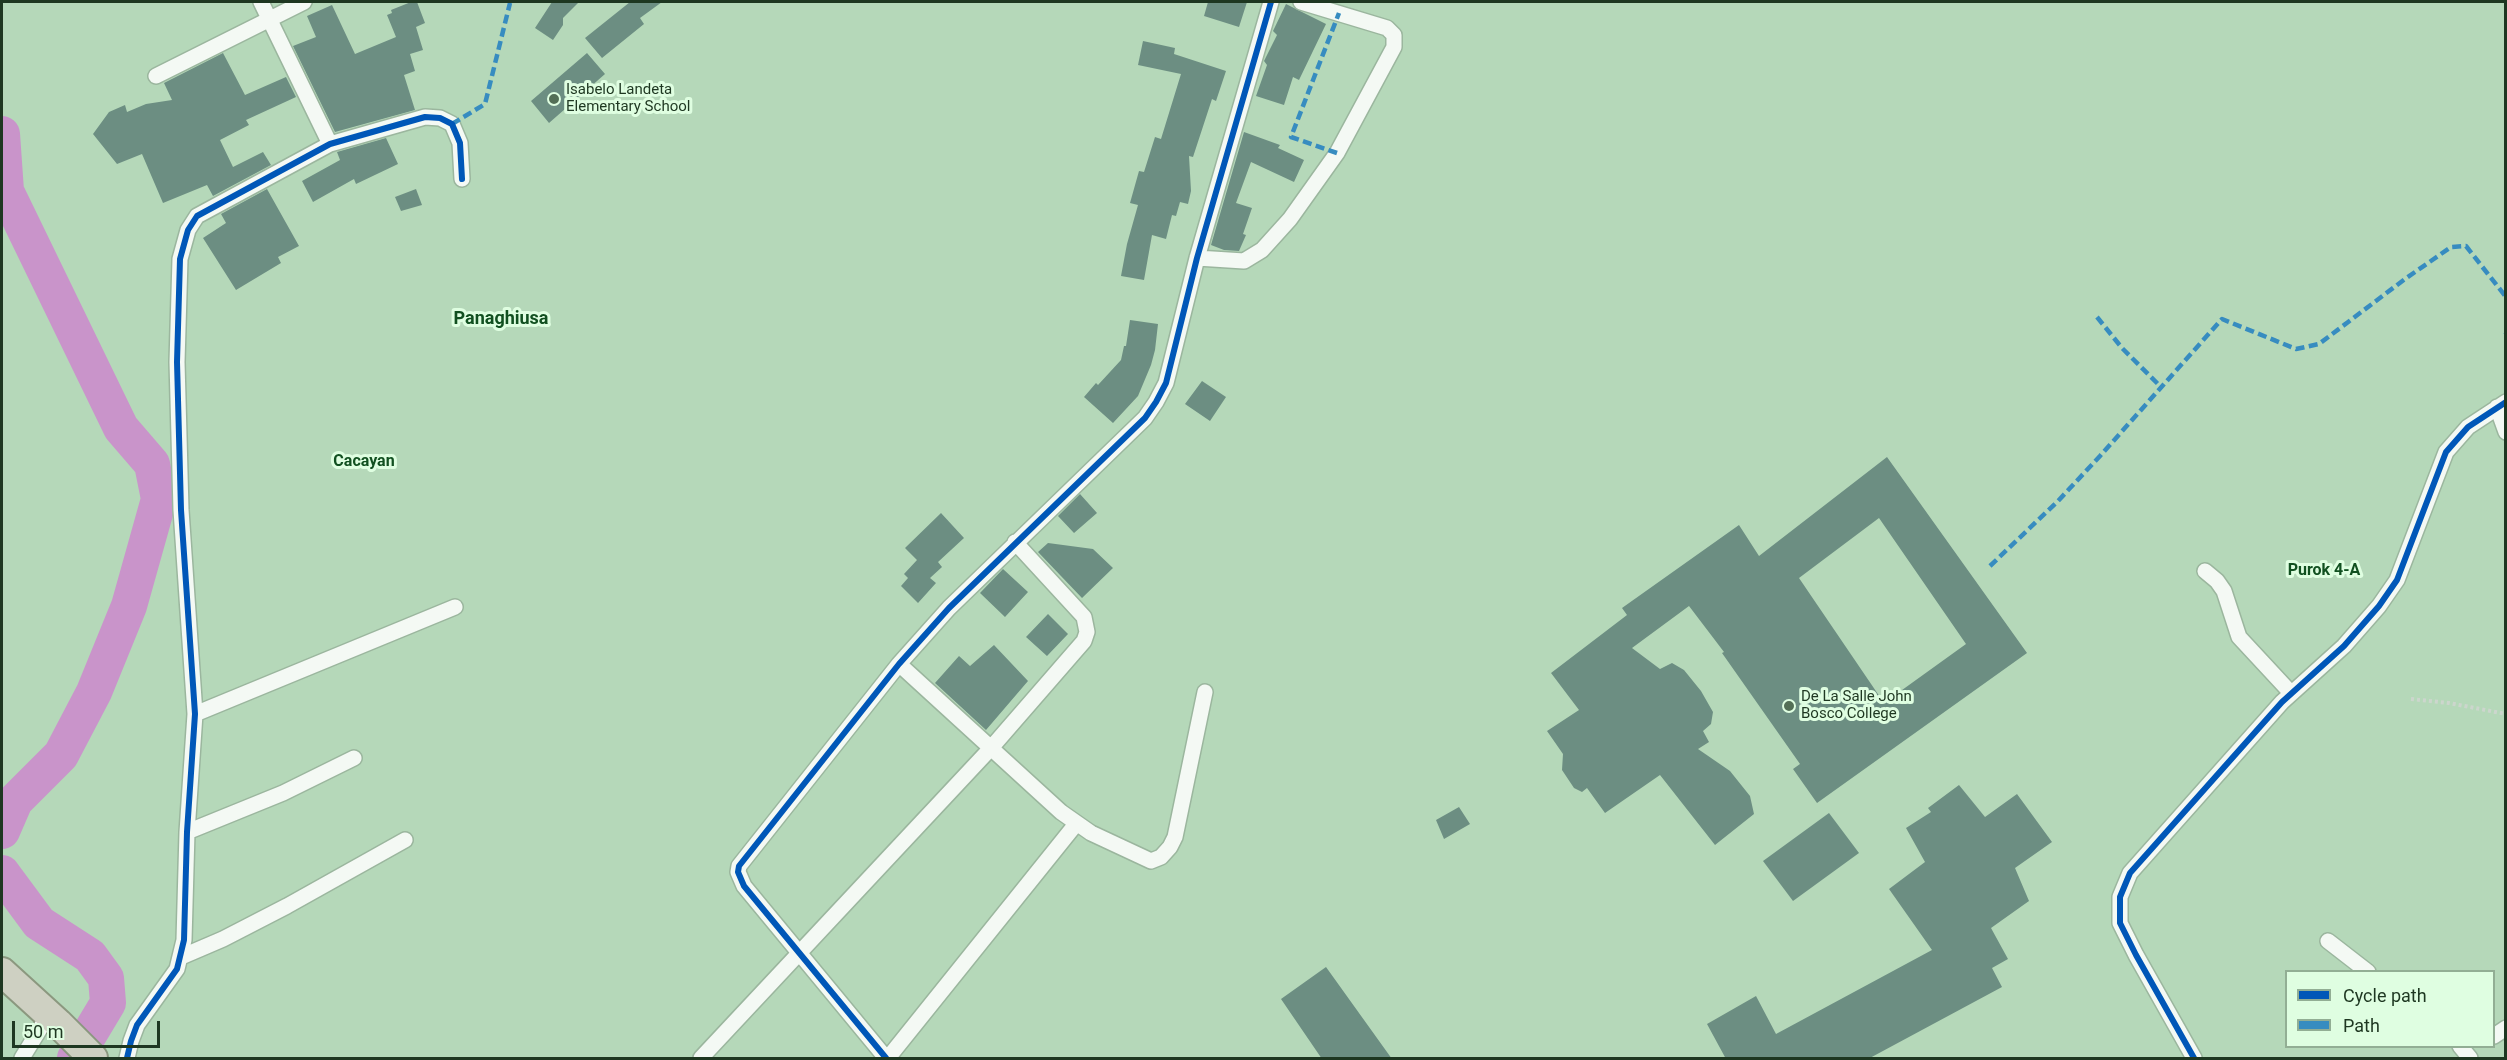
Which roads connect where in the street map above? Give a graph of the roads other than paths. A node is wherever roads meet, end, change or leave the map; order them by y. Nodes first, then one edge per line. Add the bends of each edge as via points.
1 (261, 2) edge
2 (304, 2) edge
3 (1271, 2) edge
4 (1301, 2) edge
5 (270, 18) junction
6 (156, 76) dead end
7 (330, 144) junction
8 (462, 179) dead end
9 (1197, 258) junction
10 (2501, 404) edge
11 (2505, 432) edge
12 (1015, 542) junction
13 (2205, 571) dead end
14 (455, 607) dead end
15 (899, 664) junction
16 (1205, 692) dead end
17 (2291, 693) junction
18 (195, 714) junction
19 (991, 748) junction
20 (354, 758) dead end
21 (1076, 824) junction
22 (187, 832) junction
23 (405, 840) dead end
24 (2328, 941) dead end
25 (800, 952) junction
26 (182, 957) junction
27 (2365, 970) edge
28 (2, 972) edge
29 (54, 1018) junction
30 (22, 1059) edge
31 (93, 1059) edge
32 (127, 1059) edge
33 (701, 1059) edge
34 (887, 1059) edge
35 (2194, 1059) edge

1 - 5 street
2 - 5 street
3 - 9 street
4 - 9 street via 1387,28 1394,35 1394,47 1337,153 1290,219 1262,250 1244,261
5 - 6 street
5 - 7 street
7 - 8 street via 425,117 440,118 452,124 460,144
7 - 18 street via 197,216 183,247 178,429
9 - 12 street via 1166,383 1156,402 1145,418
10 - 11 street
10 - 17 street via 2469,427 2446,452 2397,580 2379,606 2344,646
12 - 15 street
12 - 19 street via 1084,617 1088,632
13 - 17 street via 2224,591 2239,637
14 - 18 street
15 - 19 street
15 - 25 street via 739,866 744,886
16 - 21 street via 1175,837 1161,857 1150,861 1141,858
17 - 35 street via 2137,862 2120,897 2120,922 2126,937
18 - 22 street
19 - 21 street
19 - 25 street
20 - 22 street via 283,793
21 - 34 street
22 - 26 street
23 - 26 street via 287,906
24 - 27 street
25 - 33 street
25 - 34 street
26 - 32 street via 137,1025
28 - 29 highway
29 - 30 street
29 - 31 highway

